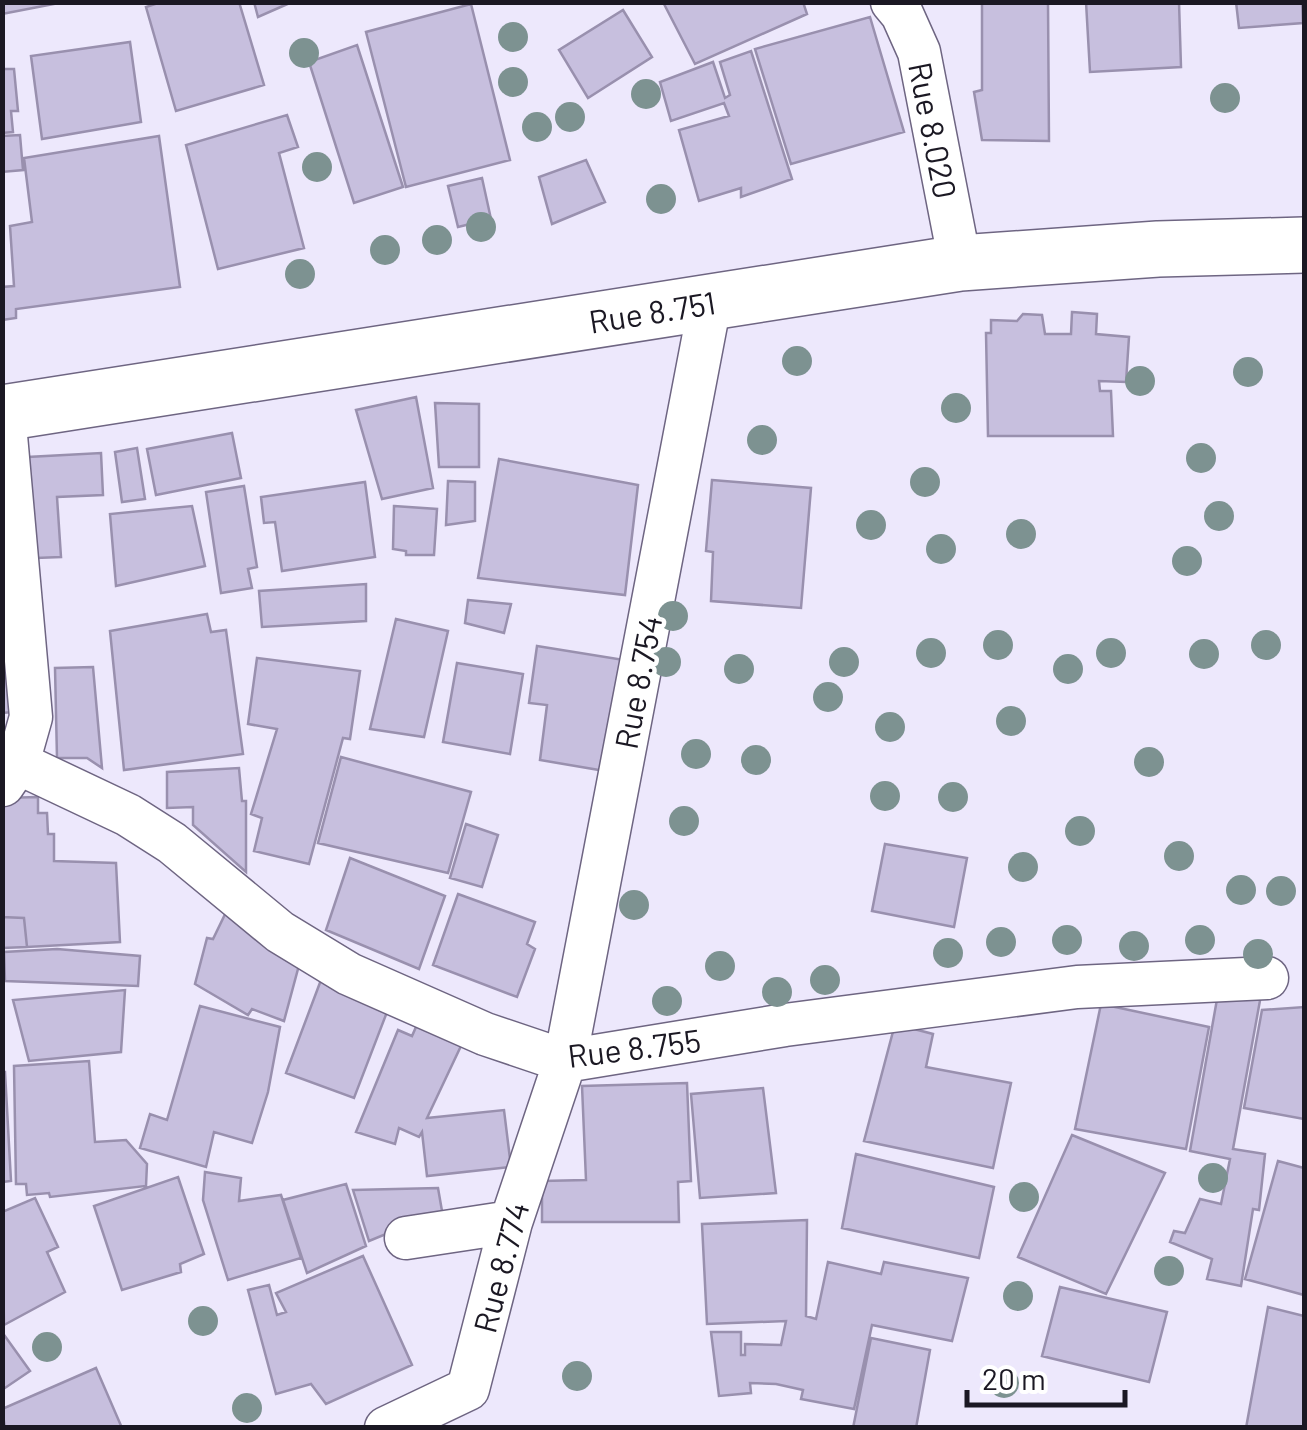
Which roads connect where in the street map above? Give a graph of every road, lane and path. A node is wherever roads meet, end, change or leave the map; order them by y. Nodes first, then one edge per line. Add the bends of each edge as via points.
1 (892, 2) edge
2 (1304, 245) edge
3 (960, 263) junction
4 (710, 302) junction
5 (3, 413) edge
6 (10, 774) edge
7 (1267, 978) dead end
8 (565, 1061) junction
9 (511, 1222) junction
10 (406, 1238) dead end
11 (386, 1428) edge

1 - 3 street, Rue 8.020 via 919,52
2 - 3 main road, Rue 8.751
3 - 4 main road, Rue 8.751
4 - 5 main road, Rue 8.751
4 - 8 street, Rue 8.754
5 - 6 street via 30,717
6 - 8 street, Rue 8.755 via 128,815 280,932 348,974
7 - 8 street, Rue 8.755 via 1076,987
8 - 9 street, Rue 8.774
9 - 10 street
9 - 11 street, Rue 8.774 via 468,1388

